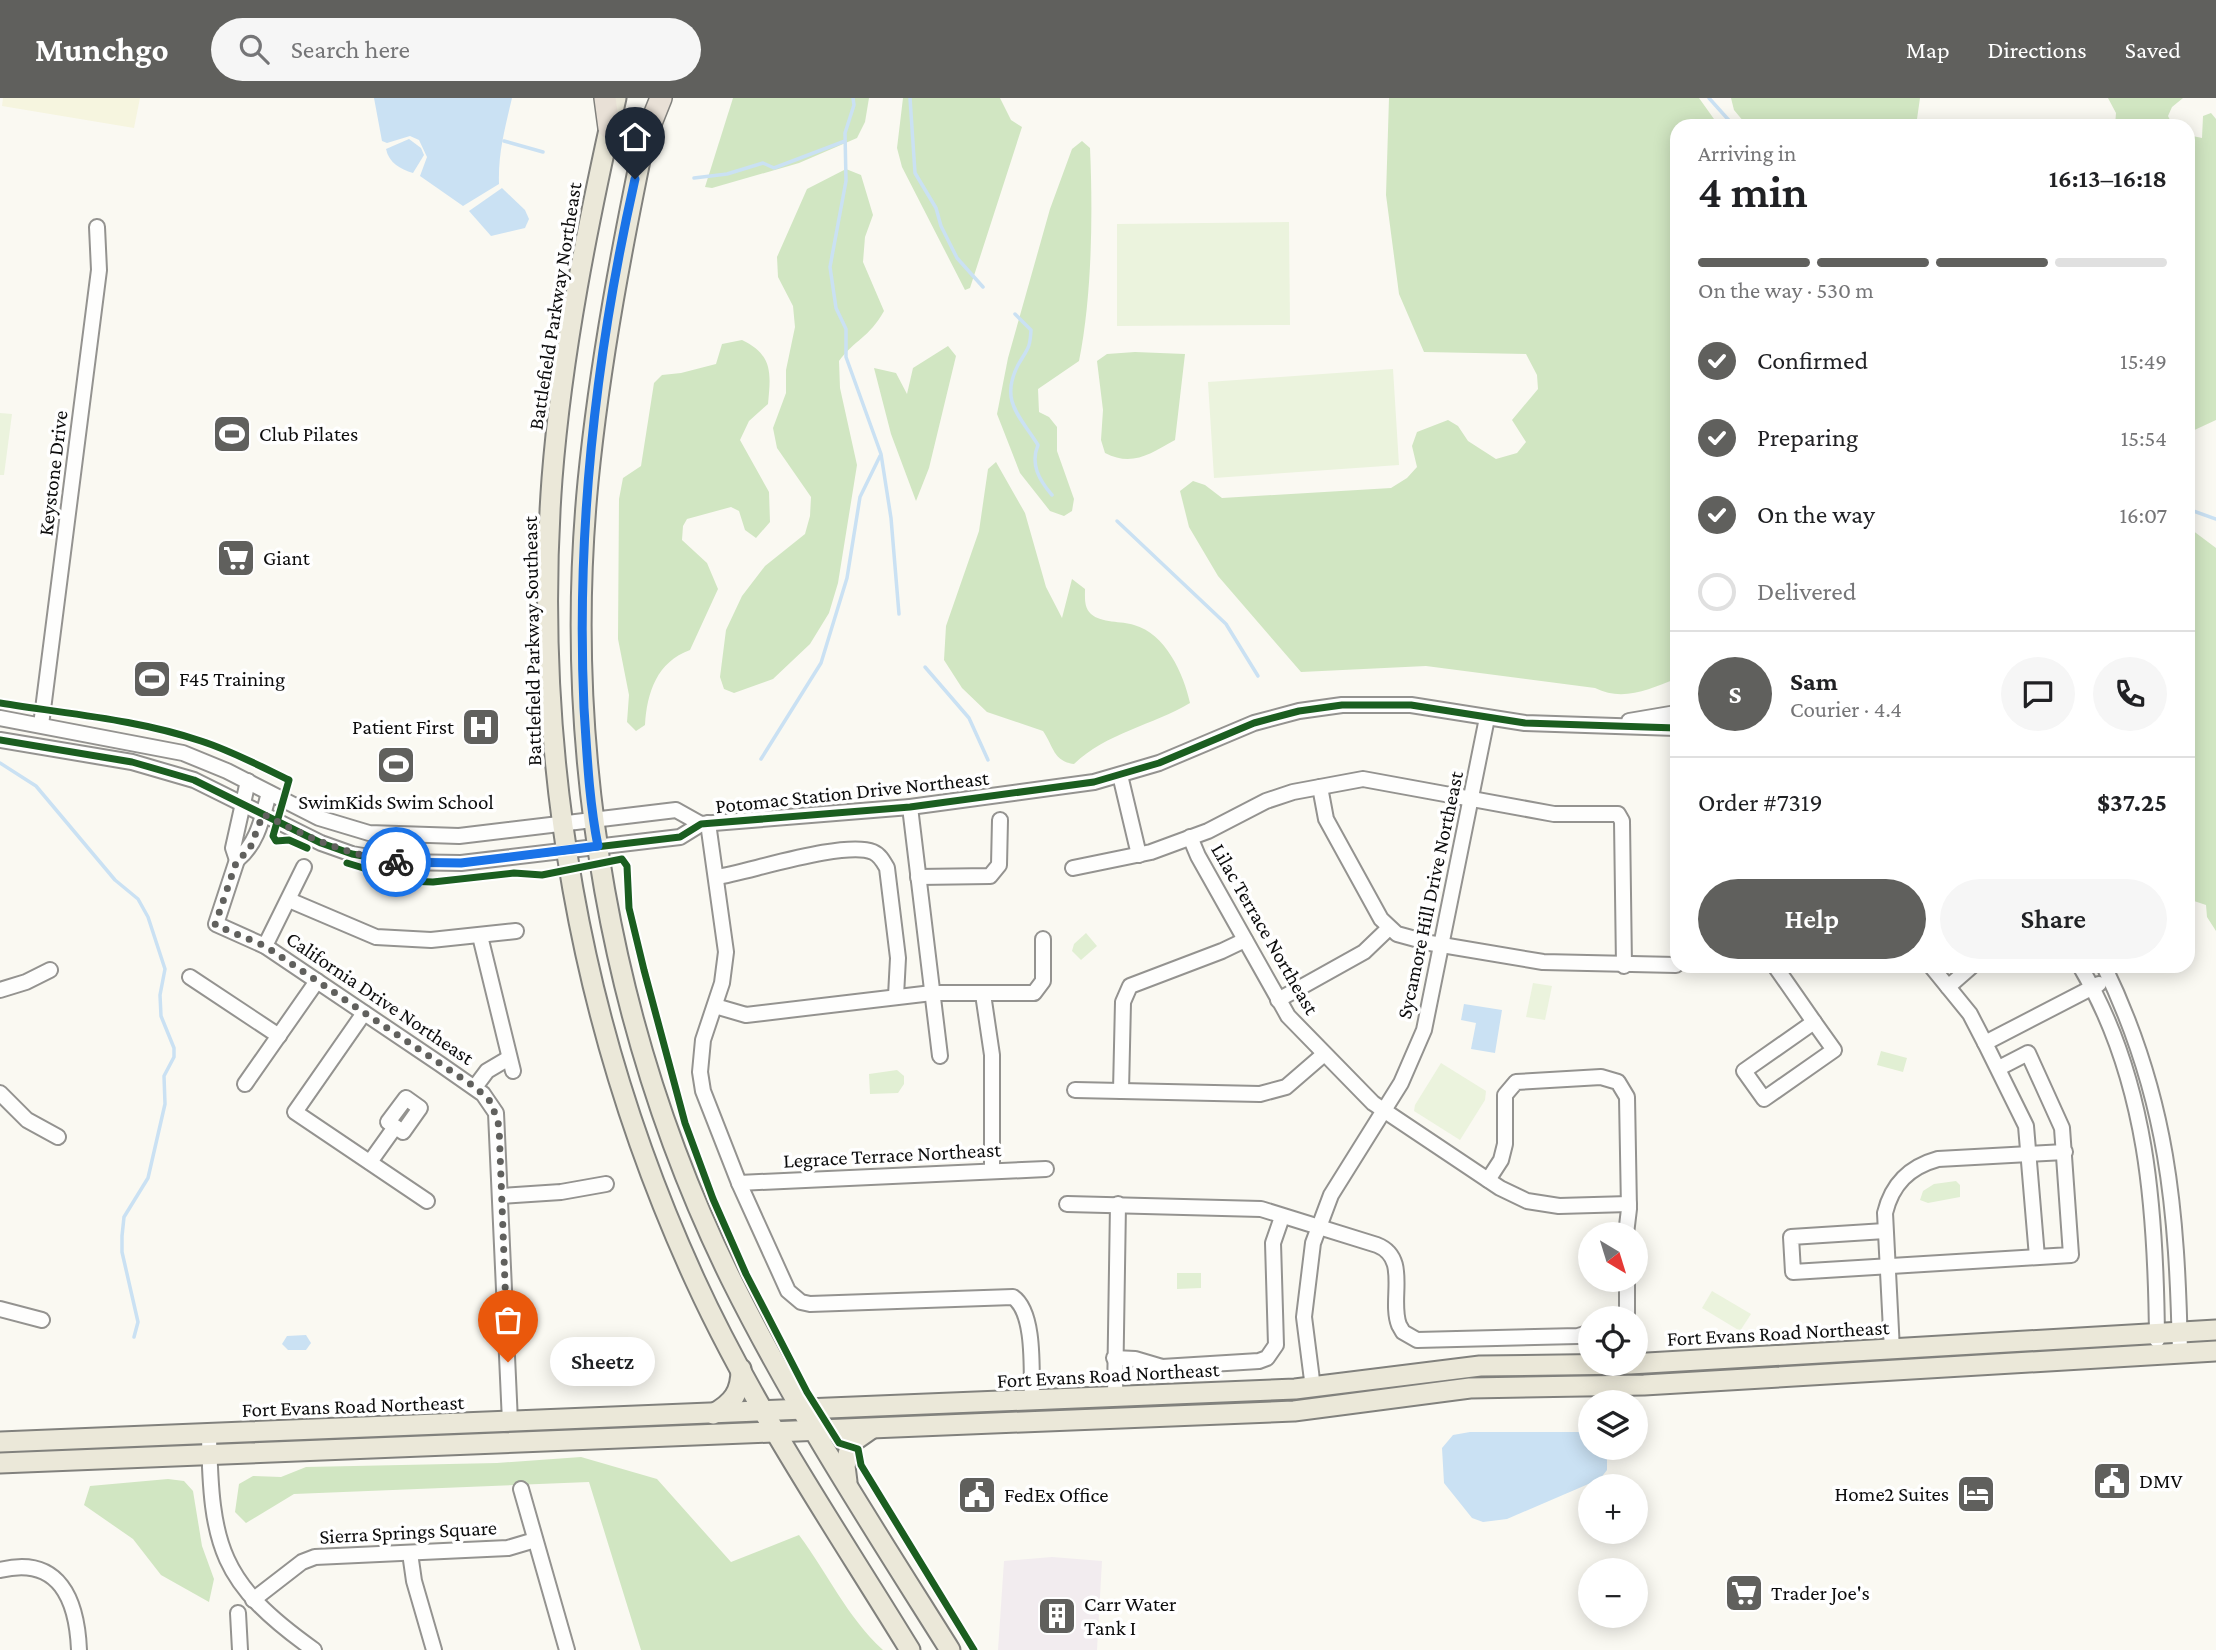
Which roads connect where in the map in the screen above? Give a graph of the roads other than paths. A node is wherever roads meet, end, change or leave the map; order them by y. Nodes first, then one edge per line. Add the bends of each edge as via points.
1 (605, 98) edge
2 (616, 98) edge
3 (653, 98) edge
4 (662, 98) edge
5 (609, 128) junction
6 (645, 138) junction
7 (97, 227) dead end
8 (552, 480) joint
9 (1670, 714) edge
10 (0, 718) edge
11 (1487, 718) junction
12 (41, 725) junction
13 (1597, 726) junction
14 (1670, 728) edge
15 (0, 740) edge
16 (1120, 775) junction
17 (248, 781) junction
18 (1320, 787) junction
19 (269, 793) junction
20 (1472, 799) junction
21 (242, 803) junction
22 (910, 807) junction
23 (263, 814) junction
24 (593, 820) junction
25 (1000, 820) dead end
26 (563, 823) junction
27 (705, 824) junction
28 (1190, 837) junction
29 (598, 846) junction
30 (566, 849) junction
31 (1139, 855) junction
32 (237, 860) junction
33 (304, 867) dead end
34 (1073, 868) dead end
35 (717, 877) junction
36 (918, 877) junction
37 (289, 900) junction
38 (1389, 928) junction
39 (516, 931) dead end
40 (480, 936) junction
41 (1043, 939) dead end
42 (1244, 940) junction
43 (265, 946) junction
44 (1443, 946) junction
45 (1670, 965) edge
46 (1624, 966) junction
47 (50, 970) dead end
48 (1780, 973) edge
49 (1937, 973) edge
50 (1964, 973) edge
51 (2084, 973) edge
52 (2106, 973) edge
53 (2107, 973) edge
54 (190, 977) dead end
55 (317, 981) junction
56 (1948, 987) junction
57 (2093, 988) junction
58 (0, 990) edge
59 (932, 993) junction
60 (983, 994) junction
61 (897, 996) junction
62 (1278, 1000) junction
63 (715, 1006) junction
64 (365, 1013) junction
65 (1814, 1022) junction
66 (279, 1036) junction
67 (1986, 1042) junction
68 (1323, 1055) junction
69 (940, 1056) dead end
70 (1999, 1068) junction
71 (245, 1084) dead end
72 (475, 1087) junction
73 (1075, 1090) dead end
74 (1121, 1091) junction
75 (0, 1093) edge
76 (1383, 1110) junction
77 (395, 1127) dead end
78 (58, 1137) dead end
79 (2065, 1152) junction
80 (2030, 1154) junction
81 (370, 1162) junction
82 (1046, 1169) dead end
83 (992, 1170) junction
84 (1488, 1180) junction
85 (739, 1183) junction
86 (606, 1184) dead end
87 (501, 1195) junction
88 (427, 1201) dead end
89 (1068, 1204) dead end
90 (1118, 1204) junction
91 (1629, 1204) junction
92 (1282, 1216) junction
93 (1627, 1222) edge
94 (1318, 1228) junction
95 (1885, 1231) junction
96 (2037, 1257) junction
97 (1887, 1266) junction
98 (0, 1309) edge
99 (41, 1320) dead end
100 (2216, 1330) edge
101 (2180, 1333) junction
102 (2157, 1334) junction
103 (1578, 1336) edge
104 (1892, 1350) junction
105 (2216, 1351) edge
106 (2180, 1353) junction
107 (2157, 1355) junction
108 (1114, 1358) junction
109 (1648, 1362) edge
110 (1578, 1364) edge
111 (741, 1369) junction
112 (1313, 1388) junction
113 (1115, 1397) junction
114 (1032, 1401) junction
115 (803, 1410) junction
116 (766, 1412) junction
117 (713, 1414) junction
118 (510, 1422) junction
119 (872, 1429) junction
120 (814, 1430) junction
121 (778, 1431) junction
122 (209, 1434) junction
123 (0, 1442) edge
124 (401, 1448) junction
125 (209, 1455) junction
126 (0, 1463) edge
127 (847, 1483) junction
128 (521, 1489) dead end
129 (536, 1540) junction
130 (410, 1553) junction
131 (0, 1570) edge
132 (253, 1600) junction
133 (238, 1612) dead end
134 (79, 1650) edge
135 (240, 1650) edge
136 (314, 1650) edge
137 (433, 1650) edge
138 (567, 1650) edge
139 (910, 1650) edge
140 (950, 1650) edge

1 - 5 highway
2 - 5 main road, Battlefield Parkway Northeast
3 - 6 main road
4 - 6 highway
5 - 8 main road, Battlefield Parkway Northeast via 582,256
6 - 24 main road via 621,247 588,484 582,645
7 - 12 street, Keystone Drive via 99,270
8 - 26 main road, Battlefield Parkway Southeast via 552,707
9 - 13 street, Potomac Station Drive Northeast
10 - 12 street, Potomac Station Drive Northeast
11 - 13 street, Potomac Station Drive Northeast
11 - 16 street, Potomac Station Drive Northeast via 1410,705 1342,705 1299,711 1254,723
11 - 20 street, Sycamore Hill Drive Northeast
12 - 17 street, Potomac Station Drive Northeast via 184,753
13 - 14 street, Potomac Station Drive Northeast
15 - 21 street, Potomac Station Drive Northeast via 132,762 194,779
16 - 22 street, Potomac Station Drive Northeast
16 - 31 street
17 - 19 street, Potomac Station Drive Northeast
17 - 21 street
18 - 20 street via 1374,779
18 - 28 street via 1266,801
18 - 38 street via 1326,819
19 - 23 street
19 - 26 street, Potomac Station Drive Northeast via 319,818 377,834 459,836
20 - 44 street, Sycamore Hill Drive Northeast
20 - 46 street via 1554,814 1620,817
21 - 23 street, Potomac Station Drive Northeast
21 - 32 street via 233,848
22 - 27 street, Potomac Station Drive Northeast
22 - 36 street
23 - 30 street, Potomac Station Drive Northeast via 331,847 397,862 461,863
23 - 32 street via 249,851
24 - 26 street, Potomac Station Drive Northeast
24 - 27 street, Potomac Station Drive Northeast via 676,810
24 - 29 main road
25 - 36 street via 1000,860 990,876
26 - 30 main road, Battlefield Parkway Southeast
27 - 29 street, Potomac Station Drive Northeast via 680,837
27 - 35 street
28 - 31 street
28 - 42 street, Lilac Terrace Northeast
29 - 30 street, Potomac Station Drive Northeast
29 - 115 main road via 621,968 661,1109 731,1279
30 - 111 main road, Battlefield Parkway Southeast via 587,970 642,1154 697,1284
31 - 34 street
32 - 43 street, California Drive Northeast via 215,925
33 - 37 street
35 - 61 street via 783,859 863,850 878,856 887,868 898,958
35 - 63 street via 726,952
36 - 59 street
37 - 40 street via 376,937 431,940
37 - 43 street
38 - 44 street via 1407,938
38 - 62 street via 1364,952
39 - 40 street
40 - 72 street via 511,1064 487,1071
41 - 60 street via 1040,989 1026,995
42 - 62 street, Lilac Terrace Northeast
42 - 74 street via 1130,986 1123,1002
43 - 55 street, California Drive Northeast
44 - 46 street via 1542,962
44 - 76 street, Sycamore Hill Drive Northeast via 1420,1042
45 - 46 street
47 - 58 street
48 - 65 street
49 - 56 street
50 - 56 street
51 - 57 street
52 - 57 street
53 - 101 street via 2137,1037 2162,1127 2171,1185
54 - 66 street
55 - 64 street, California Drive Northeast
55 - 66 street
56 - 67 street
57 - 67 street
57 - 102 street via 2124,1062 2142,1135 2152,1208
59 - 60 street
59 - 61 street
59 - 69 street
60 - 83 street via 992,1055
61 - 63 street via 746,1015
62 - 68 street, Lilac Terrace Northeast via 1297,1030
63 - 85 street via 703,1040 700,1072
64 - 72 street, California Drive Northeast
64 - 81 street via 295,1112
65 - 65 street via 1834,1050 1764,1099 1744,1071
66 - 71 street
67 - 70 street
68 - 74 street via 1286,1087 1260,1094
68 - 76 street, Lilac Terrace Northeast
70 - 79 street via 2028,1053 2059,1117
70 - 80 street via 2022,1115
72 - 87 street, California Drive Northeast via 496,1113
73 - 74 street
75 - 78 street via 27,1119
76 - 84 street, Lilac Terrace Northeast
76 - 94 street, Sycamore Hill Drive Northeast via 1341,1176
77 - 81 street
79 - 80 street
79 - 96 street via 2071,1255
80 - 95 street via 1924,1163 1894,1189 1885,1213
80 - 96 street
81 - 88 street
82 - 83 street, Legrace Terrace Northeast
83 - 85 street, Legrace Terrace Northeast
84 - 91 street, Lilac Terrace Northeast via 1512,1195 1543,1205
84 - 91 street via 1503,1153 1503,1102 1509,1088 1524,1079 1610,1078 1623,1086 1627,1097
85 - 114 street via 788,1291 801,1302 1005,1295 1020,1302 1027,1317
86 - 87 street
87 - 118 street, California Drive Northeast
89 - 90 street
90 - 92 street via 1245,1208
90 - 108 street
91 - 93 street
92 - 94 street
92 - 108 street via 1273,1243 1276,1345 1267,1358 1162,1367
94 - 103 street via 1377,1245 1392,1255 1396,1318 1403,1332 1417,1340
94 - 112 street, Sycamore Hill Drive Northeast via 1305,1301
95 - 97 street
95 - 97 street via 1791,1237 1793,1272
96 - 97 street
97 - 104 street
98 - 99 street
100 - 101 main road, Fort Evans Road Northeast
101 - 102 main road, Fort Evans Road Northeast
101 - 106 street
102 - 104 main road, Fort Evans Road Northeast
102 - 107 street
104 - 109 main road, Fort Evans Road Northeast
105 - 106 main road, Fort Evans Road Northeast
106 - 107 main road, Fort Evans Road Northeast
107 - 119 main road, Fort Evans Road Northeast via 1644,1385 1470,1388 1294,1411
108 - 113 street
110 - 112 main road, Fort Evans Road Northeast via 1480,1366
111 - 116 main road, Battlefield Parkway Southeast
111 - 117 main road via 734,1399
112 - 113 main road, Fort Evans Road Northeast
113 - 114 main road, Fort Evans Road Northeast
114 - 115 main road, Fort Evans Road Northeast
115 - 116 main road, Fort Evans Road Northeast
115 - 120 main road
116 - 117 main road, Fort Evans Road Northeast
116 - 121 main road, Battlefield Parkway Southeast
117 - 118 main road, Fort Evans Road Northeast
118 - 122 main road, Fort Evans Road Northeast
118 - 124 main road via 501,1432
119 - 120 main road, Fort Evans Road Northeast
119 - 127 main road via 851,1443 845,1466
120 - 121 main road, Fort Evans Road Northeast
120 - 127 main road
121 - 124 main road, Fort Evans Road Northeast
121 - 139 main road
122 - 123 main road, Fort Evans Road Northeast
122 - 125 street
124 - 125 main road, Fort Evans Road Northeast
125 - 126 main road, Fort Evans Road Northeast
125 - 132 street via 211,1504 222,1548
127 - 140 main road
128 - 129 street, Sierra Springs Square
129 - 130 street, Sierra Springs Square via 508,1548
129 - 138 street, Sierra Springs Square
130 - 132 street, Sierra Springs Square via 315,1557
130 - 137 street
131 - 134 street via 27,1568 60,1584 74,1605
132 - 136 street
133 - 135 street

